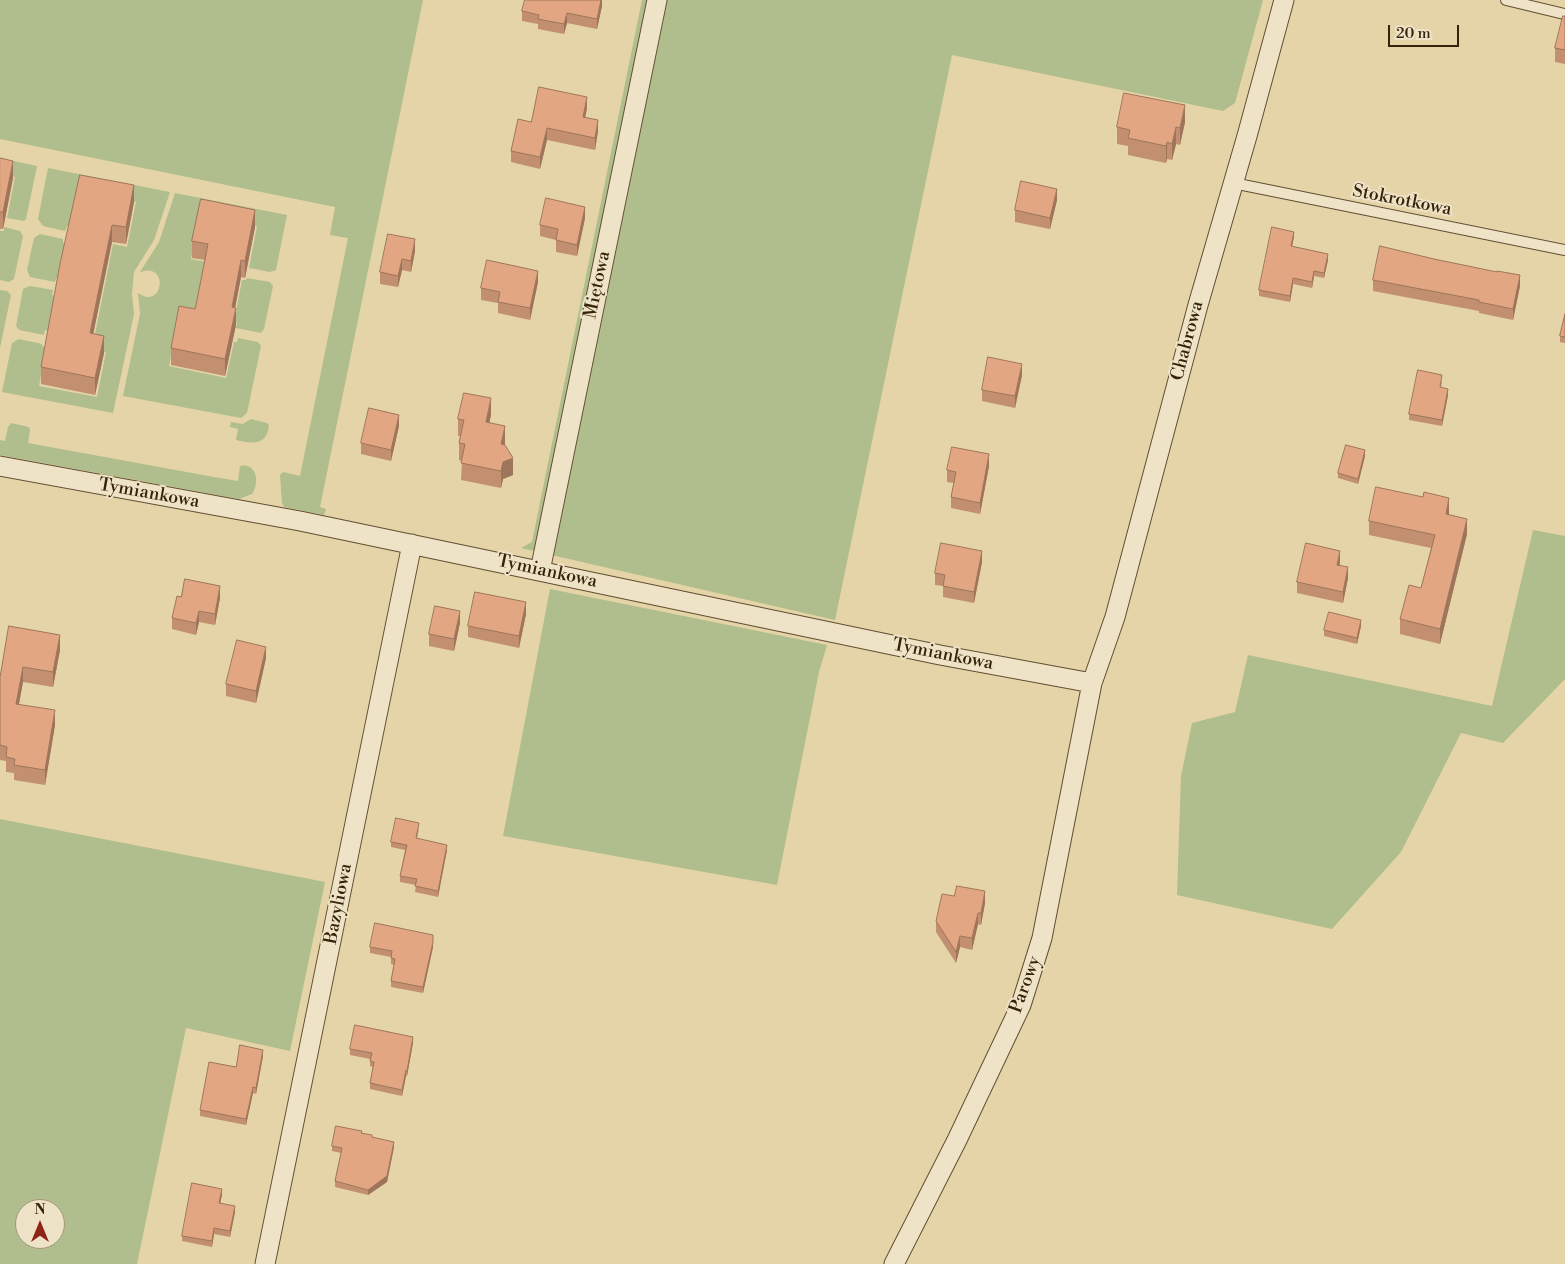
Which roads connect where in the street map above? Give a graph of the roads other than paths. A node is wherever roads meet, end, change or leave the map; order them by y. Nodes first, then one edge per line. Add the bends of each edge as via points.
1 (656, 0) edge
2 (1284, 0) edge
3 (1506, 0) edge
4 (1564, 14) edge
5 (1234, 183) junction
6 (1565, 250) edge
7 (0, 466) edge
8 (412, 544) junction
9 (540, 571) junction
10 (1092, 683) junction
11 (265, 1264) edge
12 (894, 1264) edge

1 - 9 street, Miętowa
2 - 5 street, Chabrowa
3 - 4 lane
5 - 6 lane, Stokrotkowa
5 - 10 street, Chabrowa via 1115,617
7 - 8 street, Tymiankowa
8 - 9 street, Tymiankowa
8 - 11 street, Bazyliowa
9 - 10 street, Tymiankowa via 940,655
10 - 12 street, Parowy via 1042,938 1021,1005

